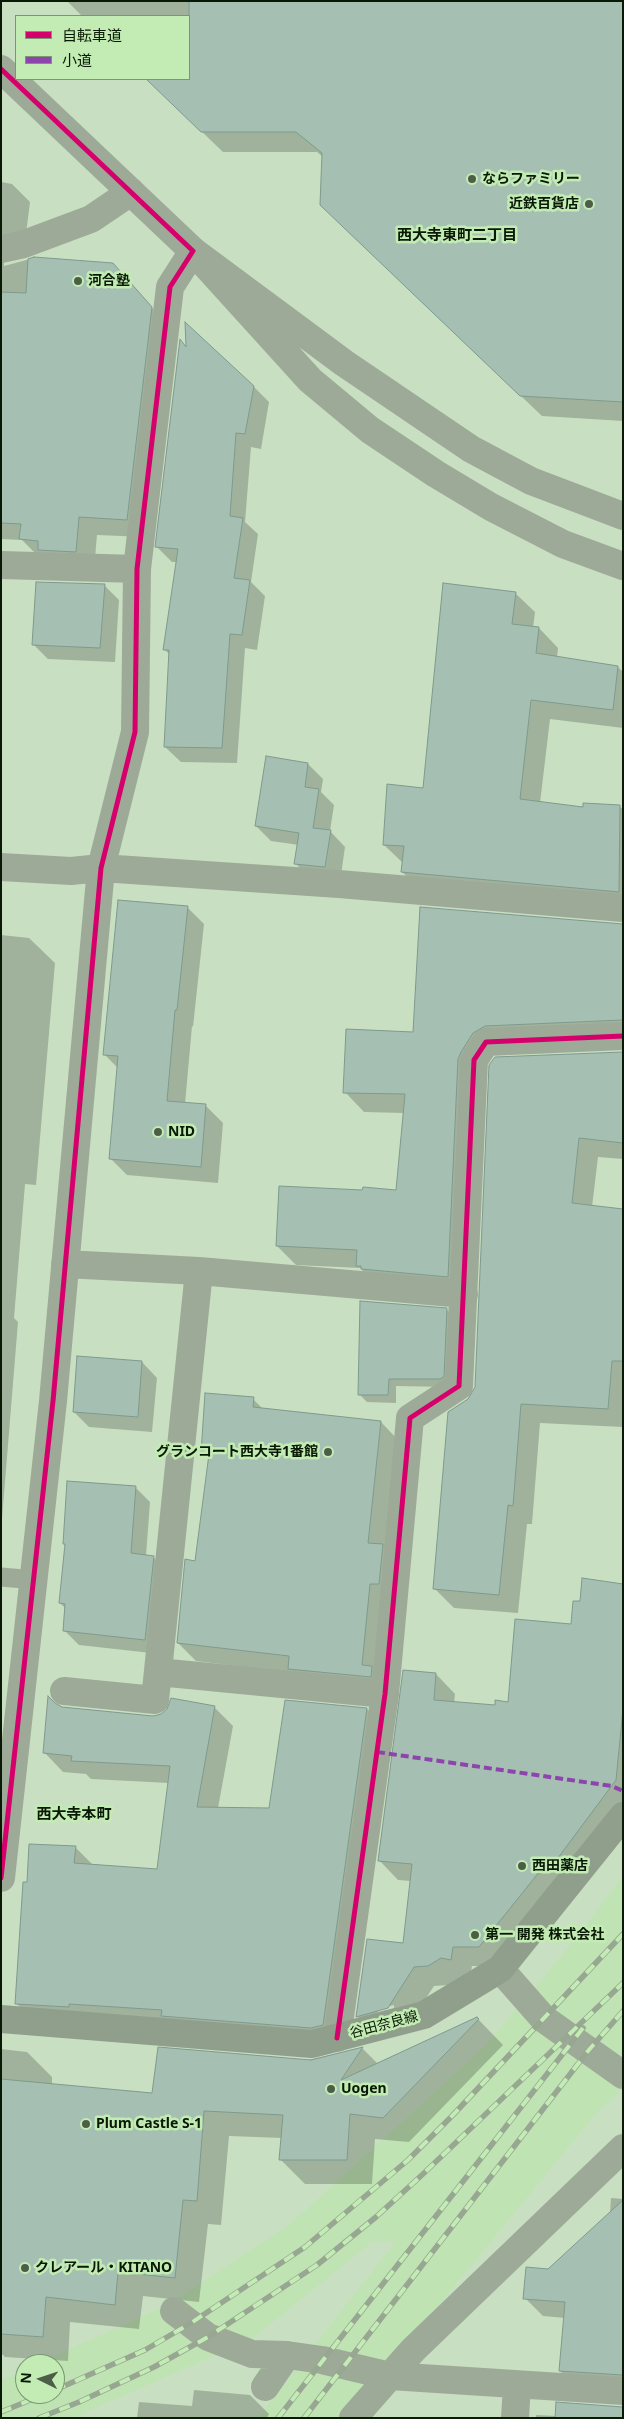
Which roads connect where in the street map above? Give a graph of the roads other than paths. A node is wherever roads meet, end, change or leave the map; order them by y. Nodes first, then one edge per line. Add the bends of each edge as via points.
1 (1, 69) edge
2 (131, 192) junction
3 (1, 249) edge
4 (193, 250) junction
5 (623, 516) edge
6 (1, 565) edge
7 (623, 566) edge
8 (137, 569) junction
9 (1, 866) edge
10 (102, 868) junction
11 (623, 908) edge
12 (623, 1036) edge
13 (65, 1264) junction
14 (199, 1271) junction
15 (464, 1294) junction
16 (1, 1577) edge
17 (35, 1580) junction
18 (158, 1672) junction
19 (64, 1691) dead end
20 (385, 1694) junction
21 (623, 1816) edge
22 (1, 1878) edge
23 (500, 1969) junction
24 (1, 2019) edge
25 (337, 2038) junction
26 (623, 2075) edge
27 (623, 2148) edge
28 (174, 2311) dead end
29 (288, 2355) junction
30 (390, 2376) junction
31 (517, 2385) junction
32 (266, 2386) dead end
33 (623, 2391) edge
34 (353, 2418) edge
35 (515, 2418) edge

1 - 2 street
2 - 3 street via 91,219 24,244
2 - 4 street
4 - 5 street via 344,363 471,449 531,481
4 - 7 street via 310,380 370,430 491,507 563,544
4 - 8 street via 170,287
6 - 8 street
8 - 10 street via 135,732
9 - 10 street via 71,871
10 - 11 street
10 - 13 street
12 - 15 street via 486,1042 474,1060
13 - 14 street
13 - 17 street
14 - 15 street
14 - 18 street
15 - 20 street via 459,1386 410,1418
16 - 17 lane
17 - 22 street
18 - 19 street via 155,1700
18 - 20 street
20 - 25 street
21 - 23 main road, 谷田奈良線
23 - 25 main road, 谷田奈良線 via 424,2015
23 - 26 street via 544,2019
24 - 25 main road, 谷田奈良線 via 312,2044
27 - 30 street
28 - 29 street via 208,2337 252,2354
29 - 30 street
29 - 32 street
30 - 31 street
30 - 34 street
31 - 33 street
31 - 35 street

